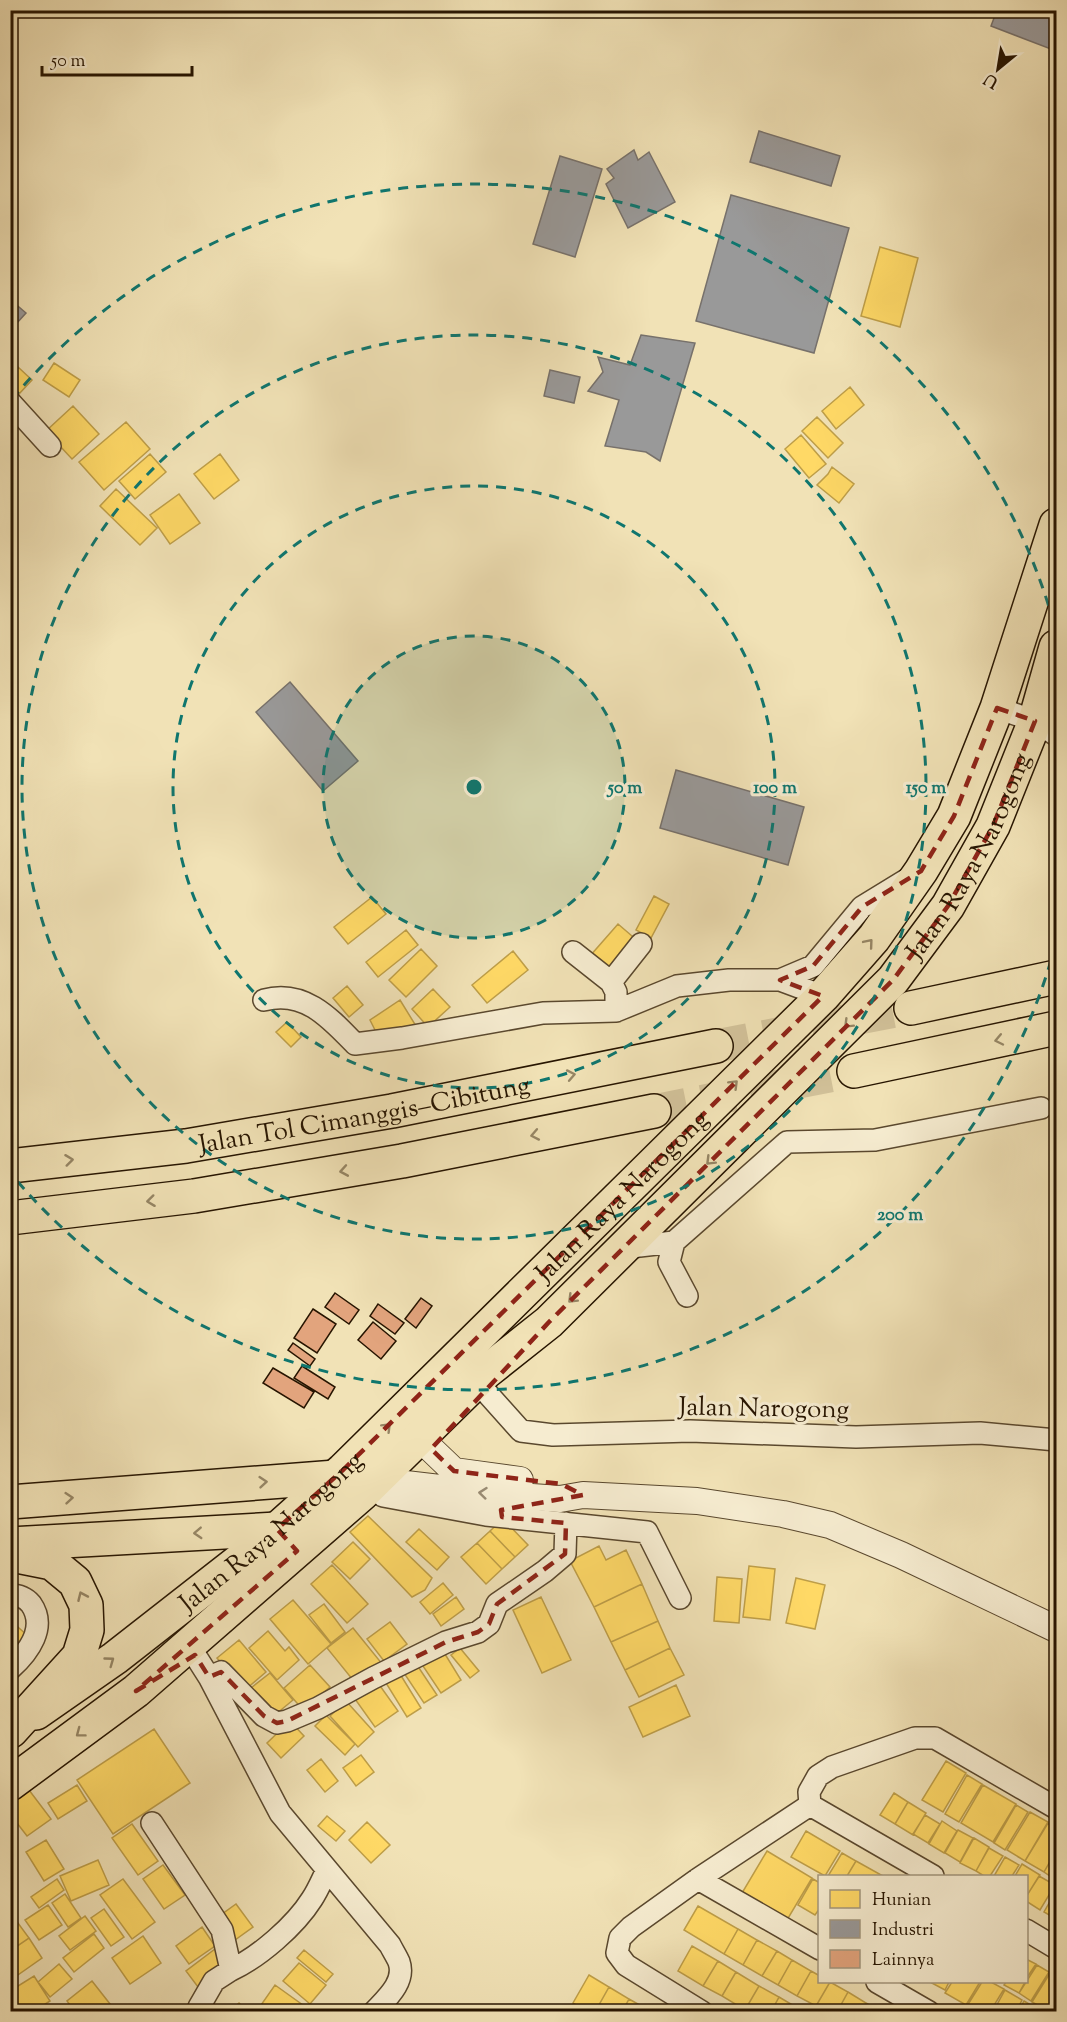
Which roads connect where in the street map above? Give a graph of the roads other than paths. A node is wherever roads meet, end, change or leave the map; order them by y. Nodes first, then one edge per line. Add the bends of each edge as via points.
1 (10, 402) edge
2 (50, 446) dead end
3 (1056, 525) edge
4 (1056, 647) edge
5 (997, 708) junction
6 (1046, 728) edge
7 (921, 871) junction
8 (641, 944) dead end
9 (573, 952) dead end
10 (1056, 977) edge
11 (780, 980) junction
12 (611, 982) junction
13 (823, 996) junction
14 (264, 1000) dead end
15 (911, 1008) tunnel mouth
16 (616, 1011) junction
17 (1056, 1028) edge
18 (716, 1046) tunnel mouth
19 (854, 1071) tunnel mouth
20 (1041, 1108) dead end
21 (654, 1111) tunnel mouth
22 (10, 1166) edge
23 (10, 1218) edge
24 (674, 1242) junction
25 (622, 1248) junction
26 (687, 1296) dead end
27 (549, 1322) junction
28 (487, 1393) junction
29 (1056, 1440) edge
30 (431, 1449) junction
31 (368, 1488) junction
32 (583, 1495) junction
33 (10, 1502) edge
34 (566, 1523) junction
35 (287, 1540) junction
36 (10, 1544) edge
37 (10, 1555) edge
38 (10, 1595) edge
39 (680, 1599) dead end
40 (1056, 1629) edge
41 (202, 1666) junction
42 (10, 1669) edge
43 (136, 1691) junction
44 (11, 1731) edge
45 (10, 1784) edge
46 (810, 1805) junction
47 (1056, 1808) edge
48 (152, 1823) dead end
49 (327, 1870) junction
50 (931, 1875) edge
51 (698, 1879) junction
52 (1028, 1931) edge
53 (818, 1947) edge
54 (1056, 1948) edge
55 (231, 1970) junction
56 (879, 1983) edge
57 (200, 2012) edge
58 (374, 2012) edge
59 (702, 2012) edge
60 (929, 2012) edge

1 - 2 street
3 - 5 main road, Jalan Raya Narogong
4 - 6 main road, Jalan Raya Narogong
5 - 6 street
5 - 7 main road, Jalan Raya Narogong via 954,816
6 -> 25 main road, Jalan Raya Narogong via 948,906 893,980
7 - 11 street via 862,907 813,966
13 -> 7 main road, Jalan Raya Narogong via 874,938
8 - 12 street
9 - 12 street
10 - 15 main road
11 - 13 street
11 - 16 street via 677,986
12 - 16 street
31 -> 13 main road, Jalan Raya Narogong
14 - 16 street via 279,996 311,1004 355,1044 543,1013
17 -> 19 main road
22 -> 18 main road, Jalan Tol Cimanggis–Cibitung via 186,1146 381,1113
20 - 24 street via 875,1140 787,1142
21 -> 23 main road, Jalan Tol Cimanggis–Cibitung via 402,1161 194,1196
24 - 25 street
24 - 26 street via 669,1262
25 -> 27 main road, Jalan Raya Narogong
27 - 28 main road
27 - 31 main road, Jalan Raya Narogong via 486,1372
28 - 29 street, Jalan Narogong via 521,1431 553,1435 690,1431 856,1437 980,1434
28 - 30 main road
30 - 31 main road
30 - 32 street via 454,1471 561,1484
32 -> 31 street via 560,1499
33 -> 31 main road
31 - 34 street via 486,1515
31 - 35 main road, Jalan Raya Narogong
31 - 41 main road via 286,1583 211,1646
32 - 40 street via 697,1500 830,1525
34 - 39 street via 647,1532
34 - 41 street via 566,1554 497,1604 489,1624 478,1632 446,1642 287,1721 277,1723 264,1716 221,1672
35 -> 36 main road
35 - 43 main road, Jalan Raya Narogong
44 -> 35 main road, Jalan Raya Narogong via 115,1658 257,1547
44 -> 37 main road via 79,1656 87,1630 86,1605 75,1581 52,1563
38 - 42 street via 19,1594 29,1602 38,1629
41 - 43 main road
41 - 49 street via 280,1813
43 -> 45 main road, Jalan Raya Narogong
46 - 47 street via 809,1792 818,1776 832,1767 925,1736 935,1738
46 - 50 street
46 - 51 street
48 - 55 street via 222,1930
49 - 55 street via 296,1919 247,1962
49 - 58 street via 390,1945 400,1964 400,1977 392,1993
51 - 53 street
51 - 59 street via 631,1927 620,1938 617,1953 626,1965
52 - 54 street
55 - 57 street via 214,1981
56 - 60 street

